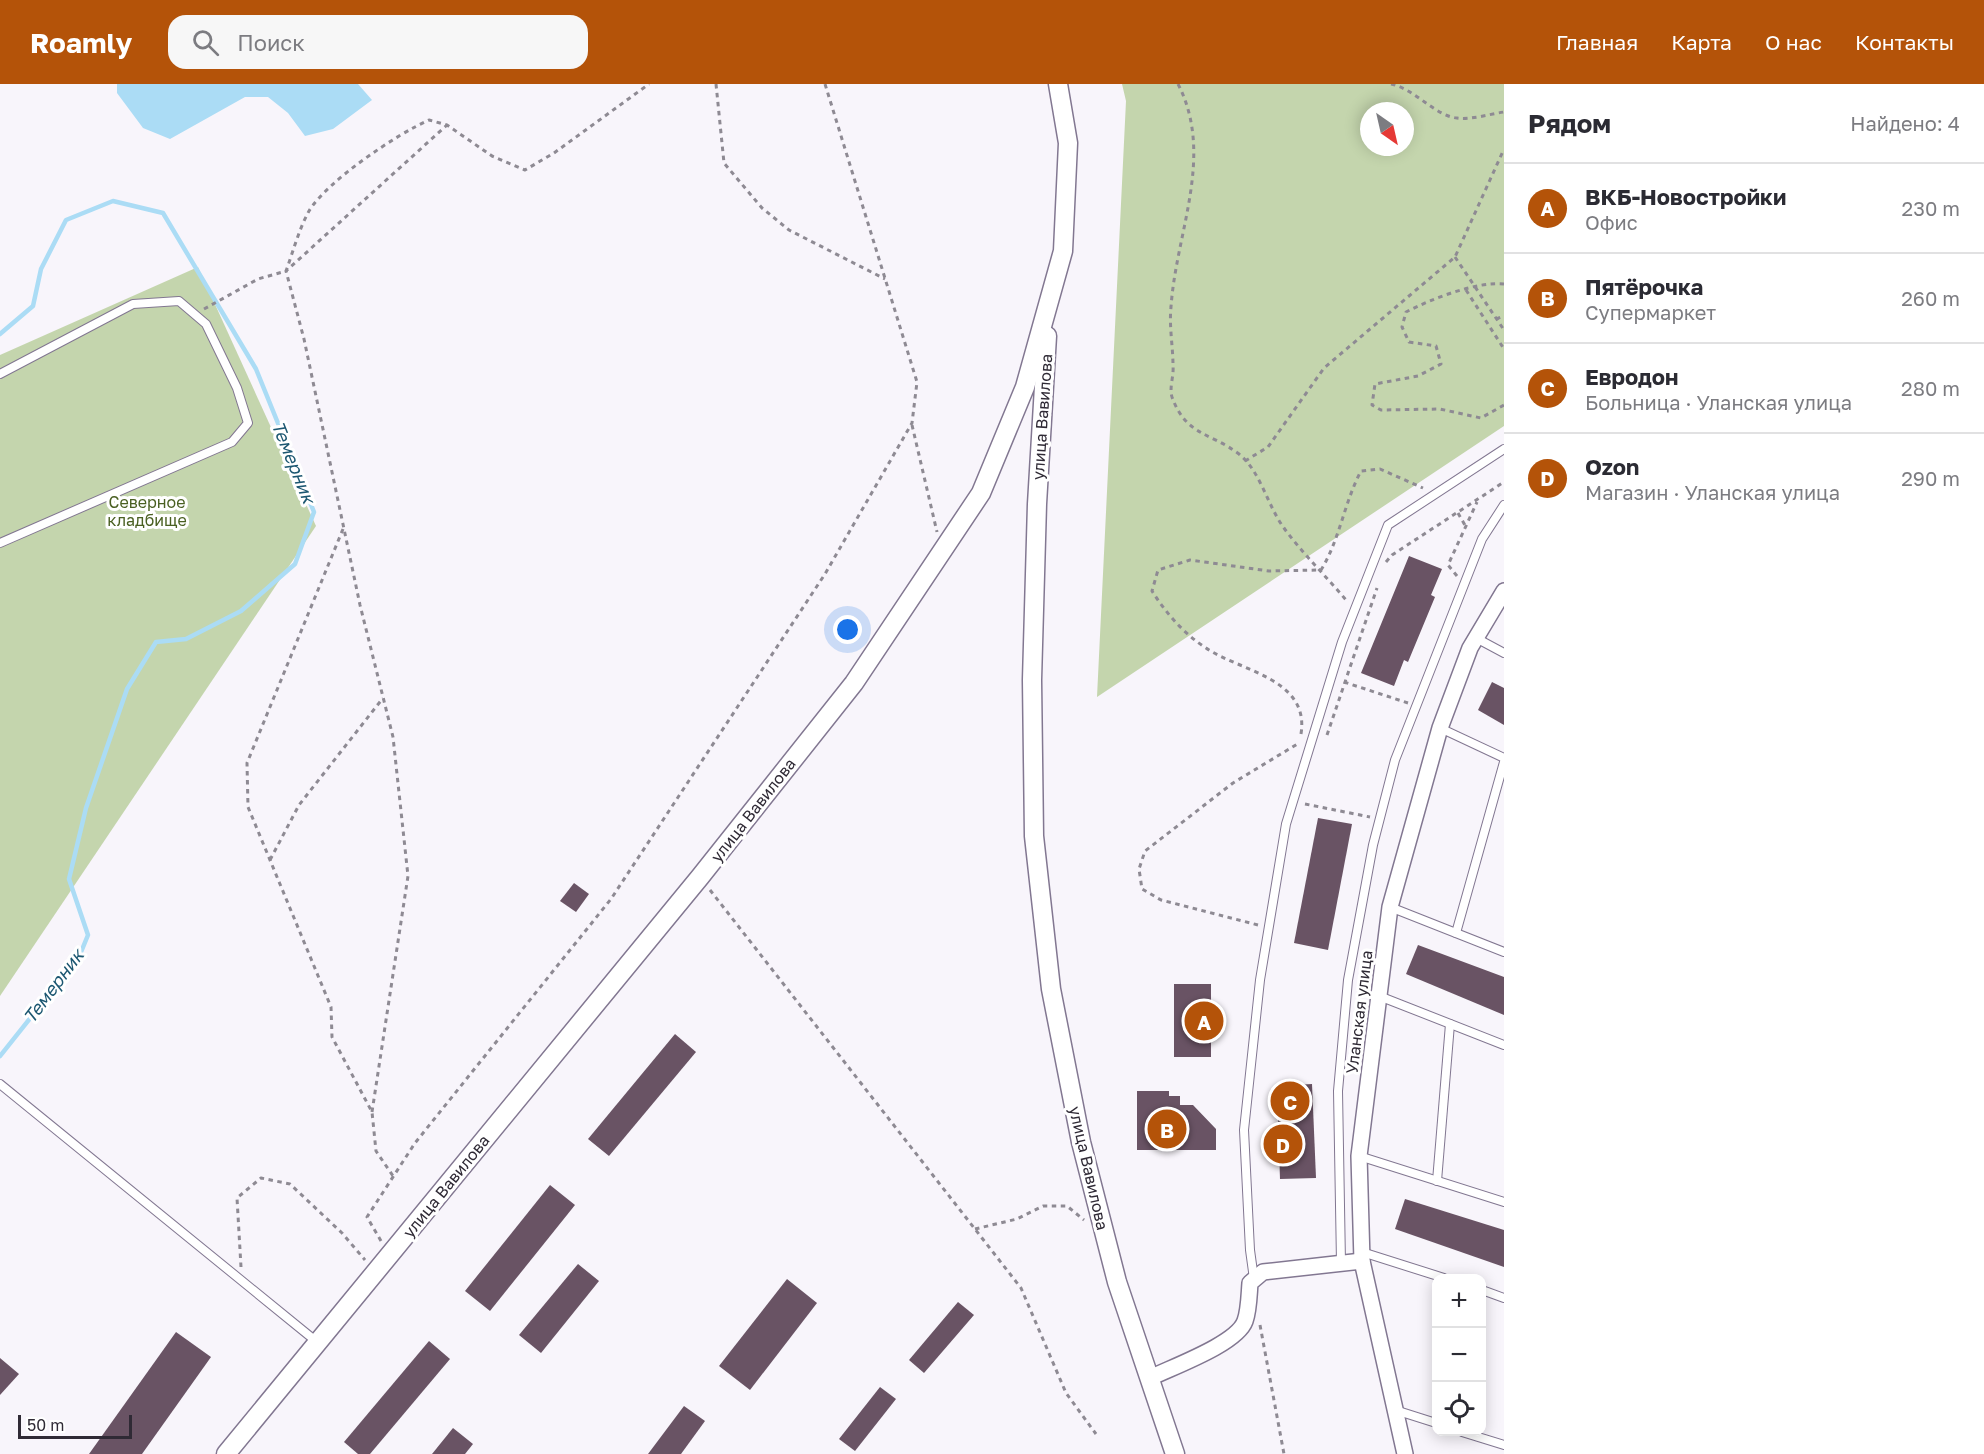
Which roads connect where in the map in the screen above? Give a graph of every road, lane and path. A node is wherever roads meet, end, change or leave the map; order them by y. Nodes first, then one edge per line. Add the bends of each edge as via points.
1 (648, 84) edge
2 (716, 84) edge
3 (825, 84) edge
4 (1058, 84) edge
5 (1178, 84) edge
6 (1391, 84) edge
7 (1504, 112) edge
8 (447, 125) junction
9 (1504, 149) edge
10 (1455, 257) junction
11 (286, 271) junction
12 (885, 279) junction
13 (1504, 284) edge
14 (1475, 287) junction
15 (1466, 290) junction
16 (1050, 298) junction
17 (195, 315) junction
18 (1504, 316) edge
19 (1496, 319) junction
20 (1504, 330) edge
21 (1504, 349) edge
22 (0, 374) edge
23 (1504, 405) edge
24 (912, 423) junction
25 (1504, 449) edge
26 (1245, 461) junction
27 (1504, 482) edge
28 (1435, 494) junction
29 (1504, 505) edge
30 (1458, 513) junction
31 (343, 527) junction
32 (1466, 527) dead end
33 (0, 543) edge
34 (941, 553) junction
35 (1321, 570) junction
36 (1382, 573) dead end
37 (1378, 584) dead end
38 (1504, 591) edge
39 (1355, 611) junction
40 (1476, 638) junction
41 (1504, 653) edge
42 (1344, 682) junction
43 (383, 698) junction
44 (1416, 707) junction
45 (1440, 728) junction
46 (1326, 738) dead end
47 (1504, 760) edge
48 (1308, 794) dead end
49 (1380, 819) junction
50 (270, 860) junction
51 (700, 877) junction
52 (1390, 907) junction
53 (1268, 928) junction
54 (1456, 933) junction
55 (1504, 952) edge
56 (1379, 996) junction
57 (1450, 1024) junction
58 (1504, 1045) edge
59 (0, 1084) edge
60 (372, 1112) junction
61 (1359, 1156) junction
62 (393, 1176) junction
63 (1437, 1181) junction
64 (1504, 1202) edge
65 (975, 1229) junction
66 (1106, 1239) junction
67 (389, 1256) junction
68 (1362, 1257) junction
69 (1341, 1263) junction
70 (375, 1272) junction
71 (1432, 1275) edge
72 (1254, 1279) junction
73 (242, 1281) junction
74 (1486, 1291) edge
75 (1504, 1298) edge
76 (1260, 1321) dead end
77 (318, 1343) junction
78 (1150, 1378) junction
79 (1393, 1409) junction
80 (1432, 1421) edge
81 (1096, 1434) dead end
82 (1478, 1436) edge
83 (1504, 1445) edge
84 (226, 1454) edge
85 (1175, 1454) edge
86 (1284, 1454) edge
87 (1405, 1454) edge

1 - 8 path via 555,153 525,170 492,156
2 - 12 path via 724,163 762,208 789,230
3 - 12 path
4 - 16 street, улица Вавилова via 1068,143 1063,250
5 - 26 path via 1192,117 1196,145 1171,305 1171,394 1181,418
6 - 7 path via 1406,87 1456,118
8 - 11 path
8 - 11 path via 429,120 409,129 343,176 309,211
9 - 10 path
10 - 14 path
10 - 26 path via 1324,368 1269,447
11 - 17 path via 258,279
11 - 31 path
12 - 24 path via 917,382
13 - 14 path via 1491,282
14 - 15 path
14 - 19 path
15 - 21 path
15 - 23 path via 1406,312 1402,327 1409,342 1436,346 1442,364 1418,376 1376,384 1372,405 1381,410 1440,409 1481,418
16 - 34 street, улица Вавилова via 1025,387 981,493
16 - 66 street, улица Вавилова via 1037,504 1032,680 1034,836 1051,989 1081,1142
17 - 22 lane via 179,301 134,304
17 - 33 lane via 206,324 237,388 248,423 232,442
18 - 19 path
19 - 20 path
24 - 34 path
24 - 62 path via 825,574 611,899 415,1143
25 - 28 lane
26 - 35 path via 1284,528
27 - 30 path
28 - 35 path via 1380,469 1361,471 1349,494 1331,554
28 - 39 lane via 1388,525
29 - 44 lane via 1482,539
30 - 32 path
30 - 36 path via 1392,555
31 - 43 path
31 - 50 path via 247,763 248,807
34 - 51 street, улица Вавилова via 854,683
35 - 39 path
35 - 53 path via 1269,571 1190,560 1158,570 1152,591 1168,615 1206,648 1278,682 1295,700 1302,724 1299,743 1233,783 1145,851 1139,869 1142,889 1161,900
37 - 42 path
38 - 40 street, Уланская улица
39 - 53 lane via 1286,824
40 - 41 lane
40 - 45 street, Уланская улица
42 - 44 path
42 - 46 path
43 - 50 path via 299,805
43 - 60 path via 393,737 408,876
44 - 49 lane via 1395,760
45 - 47 lane
45 - 52 street, Уланская улица
47 - 54 lane
48 - 49 path via 1304,806
49 - 69 lane via 1348,980 1340,1068 1337,1139
50 - 60 path via 331,1007 332,1037
51 - 65 path
51 - 67 street, улица Вавилова
52 - 54 lane
52 - 56 street, Уланская улица
53 - 72 lane via 1244,1130
54 - 55 lane
56 - 57 lane
56 - 61 street, Уланская улица
57 - 58 lane
57 - 63 lane
59 - 73 lane
60 - 62 path via 376,1151
61 - 63 lane
61 - 68 street, Уланская улица
62 - 67 path via 367,1217
63 - 64 lane
65 - 66 path via 1017,1219 1043,1206 1067,1206
65 - 81 path via 1022,1288 1066,1394
66 - 78 street, улица Вавилова
67 - 70 street, улица Вавилова
68 - 69 street
68 - 71 lane
68 - 79 street, Уланская улица
69 - 72 street via 1263,1272
70 - 73 path via 342,1233 290,1184 261,1178 237,1198
70 - 77 street, улица Вавилова
72 - 78 street via 1241,1329 1228,1340
73 - 77 lane
74 - 75 lane
76 - 86 path
77 - 84 street, улица Вавилова
78 - 85 street, улица Вавилова
79 - 80 lane
79 - 87 street, Уланская улица
82 - 83 lane

